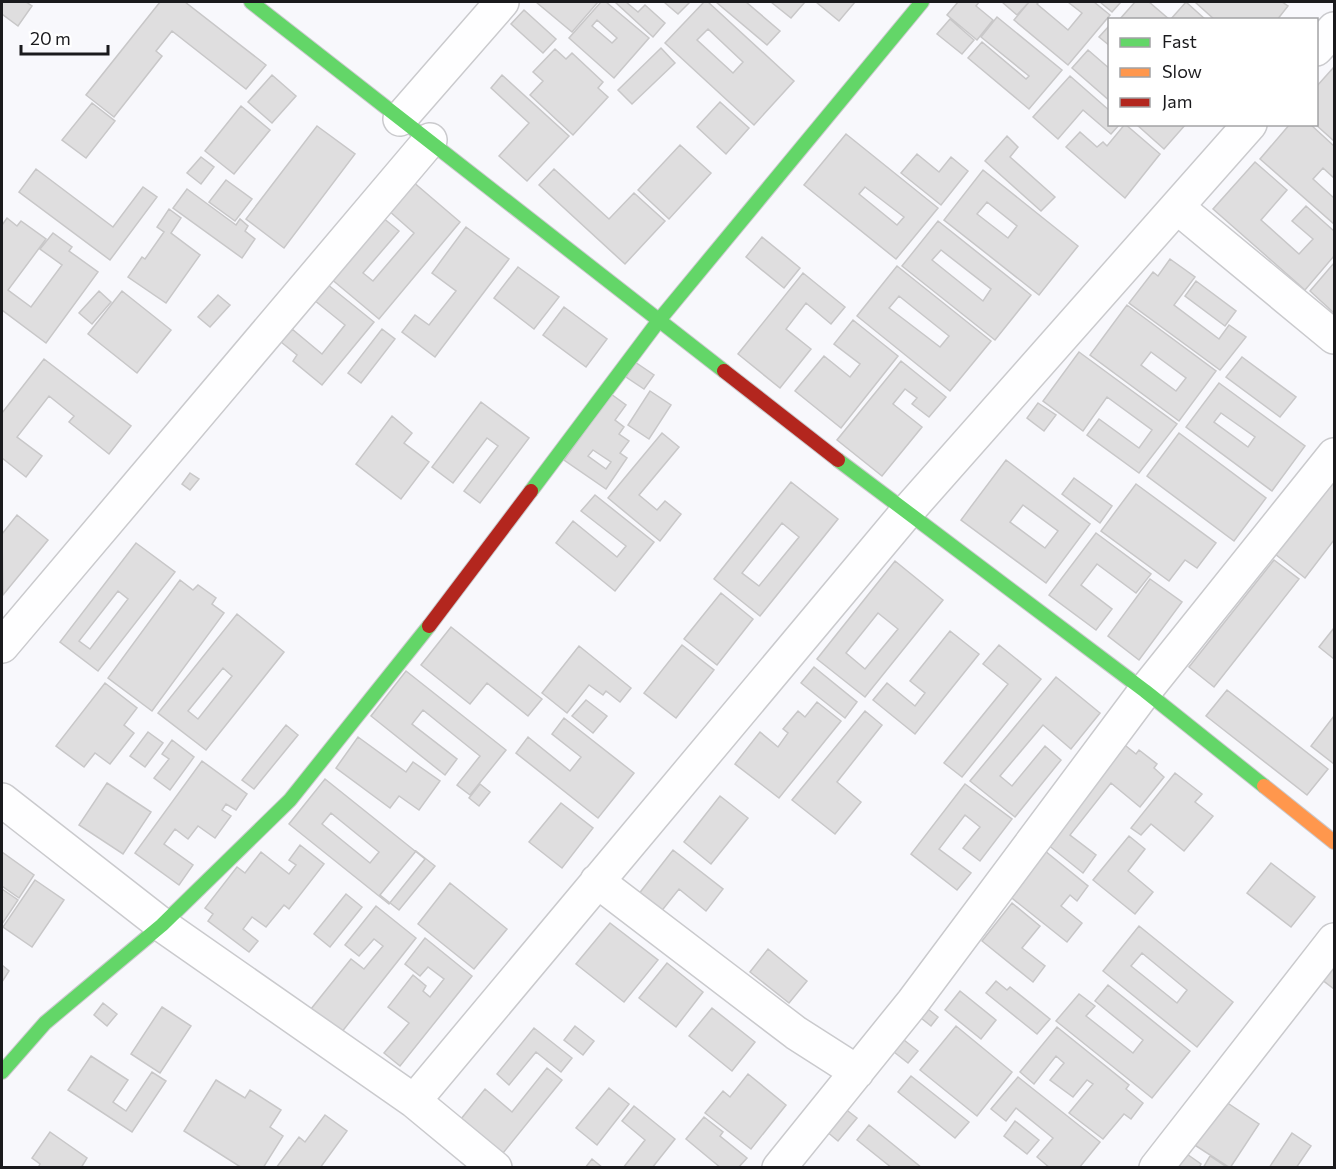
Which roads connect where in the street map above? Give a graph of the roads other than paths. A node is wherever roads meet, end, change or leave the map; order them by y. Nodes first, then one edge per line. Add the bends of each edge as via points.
1 (251, 2) edge
2 (502, 2) edge
3 (922, 2) edge
4 (1335, 29) edge
5 (1318, 48) edge
6 (399, 119) junction
7 (1248, 126) edge
8 (430, 140) junction
9 (1176, 207) junction
10 (660, 319) junction
11 (1335, 337) edge
12 (1335, 455) edge
13 (906, 513) junction
14 (2, 646) edge
15 (1145, 691) junction
16 (2, 800) edge
17 (1335, 842) edge
18 (597, 881) junction
19 (162, 925) junction
20 (1335, 940) edge
21 (2, 1072) edge
22 (857, 1072) junction
23 (414, 1101) junction
24 (495, 1167) edge
25 (779, 1167) edge
26 (1155, 1167) edge

1 - 6 street
2 - 6 street
3 - 10 street
4 - 5 street
6 - 8 street
7 - 9 street
8 - 10 street
8 - 14 street
9 - 11 street
9 - 13 street
10 - 13 street
10 - 19 street via 419,640 290,800
12 - 15 street
13 - 15 street
13 - 18 street
15 - 17 street
15 - 22 street
16 - 19 street
18 - 22 street via 778,1020
18 - 23 street
19 - 21 street via 45,1023
19 - 23 street
20 - 26 street
22 - 25 street
23 - 24 street

